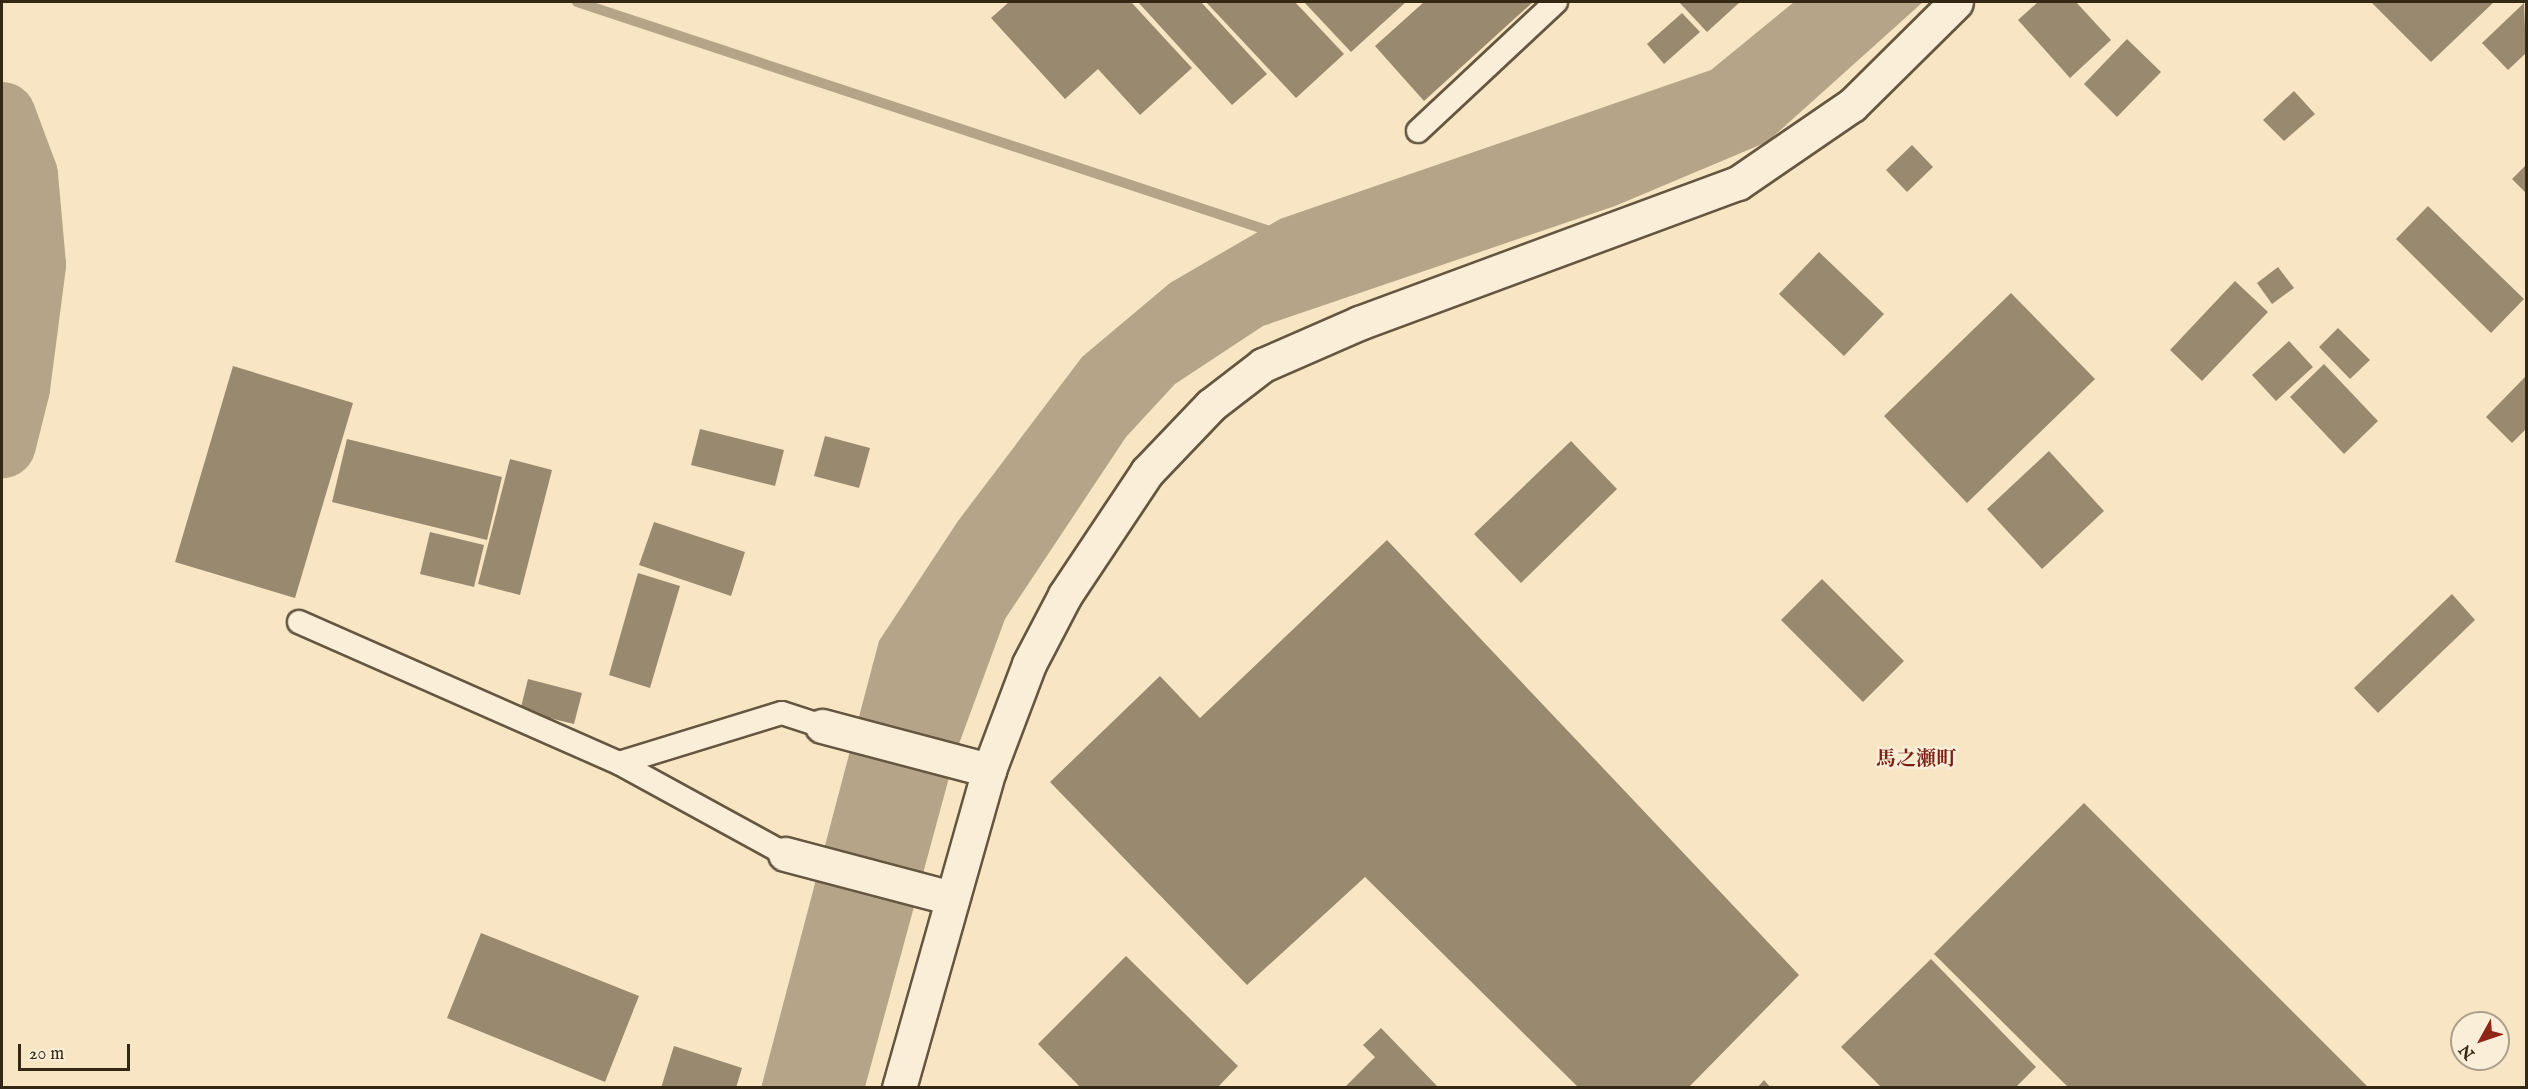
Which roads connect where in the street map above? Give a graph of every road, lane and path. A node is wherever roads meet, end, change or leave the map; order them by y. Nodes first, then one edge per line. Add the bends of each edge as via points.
1 (1556, 2) edge
2 (1956, 2) edge
3 (1418, 131) dead end
4 (299, 622) dead end
5 (822, 726) joint
6 (619, 763) junction
7 (989, 770) junction
8 (785, 854) joint
9 (952, 898) junction
10 (899, 1088) edge

1 - 3 lane
2 - 7 street via 1852,105 1738,183 1359,323 1263,365 1211,405 1147,472 1065,595 1029,664
4 - 6 lane
5 - 6 lane via 782,713
5 - 7 street
6 - 8 lane
7 - 9 street
8 - 9 street
9 - 10 street

